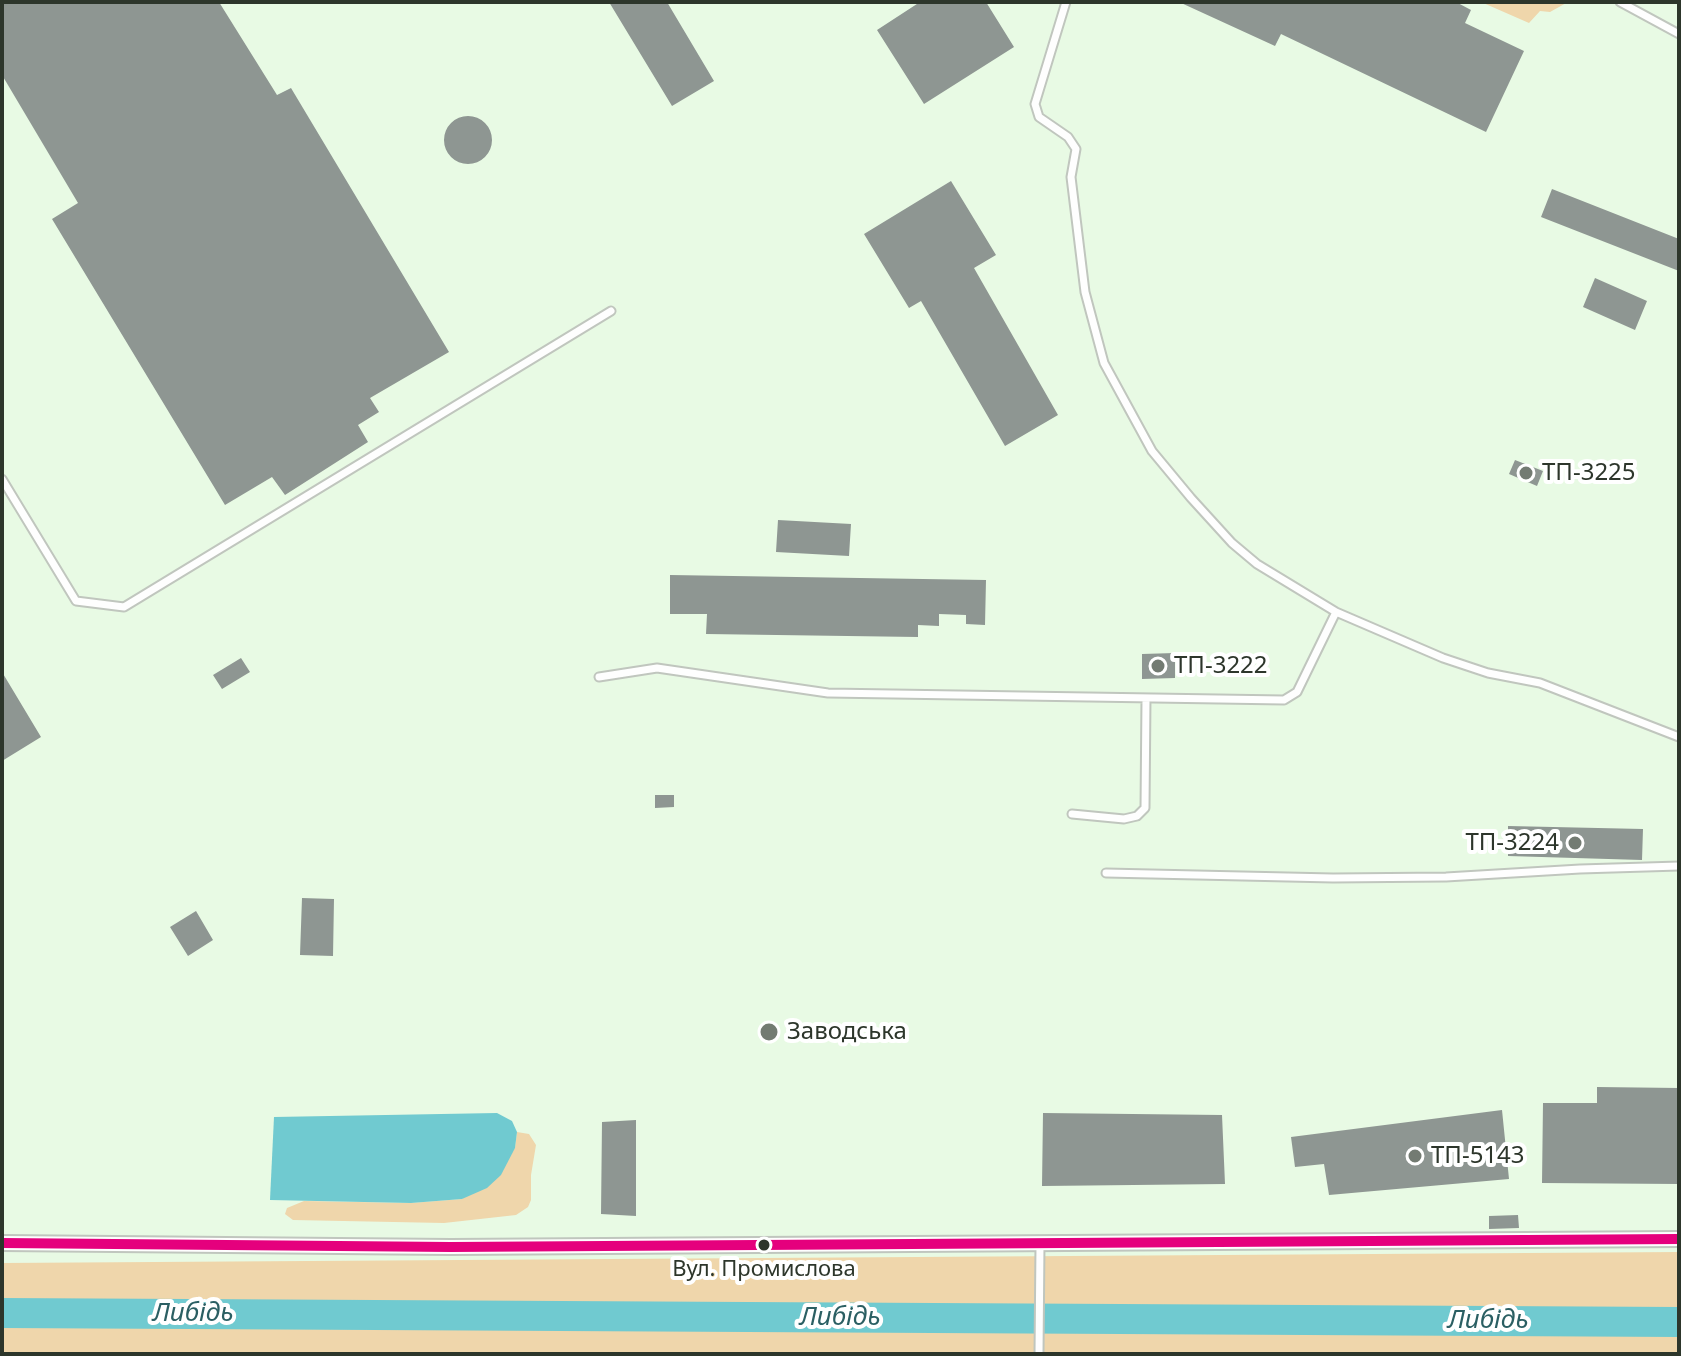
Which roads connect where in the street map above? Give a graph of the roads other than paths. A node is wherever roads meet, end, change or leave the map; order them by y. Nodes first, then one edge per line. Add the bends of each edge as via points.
1 (1066, 2) edge
2 (1620, 2) edge
3 (1679, 34) edge
4 (611, 311) dead end
5 (2, 479) edge
6 (1336, 612) junction
7 (599, 677) dead end
8 (1146, 698) junction
9 (1679, 737) edge
10 (1072, 814) dead end
11 (1679, 866) edge
12 (1106, 873) dead end
13 (1679, 1239) edge
14 (2, 1243) edge
15 (1040, 1244) junction
16 (1039, 1351) edge

1 - 6 lane via 1035,104 1039,117 1076,149 1071,177 1085,292 1104,363 1152,451 1222,532 1257,564
2 - 3 lane
4 - 5 lane via 124,607 76,601
6 - 8 lane via 1292,697
6 - 9 lane via 1443,658 1540,683
7 - 8 lane via 657,668 806,691
8 - 10 lane via 1145,808 1124,819
11 - 12 lane via 1432,878
13 - 15 street
14 - 15 street
15 - 16 lane

